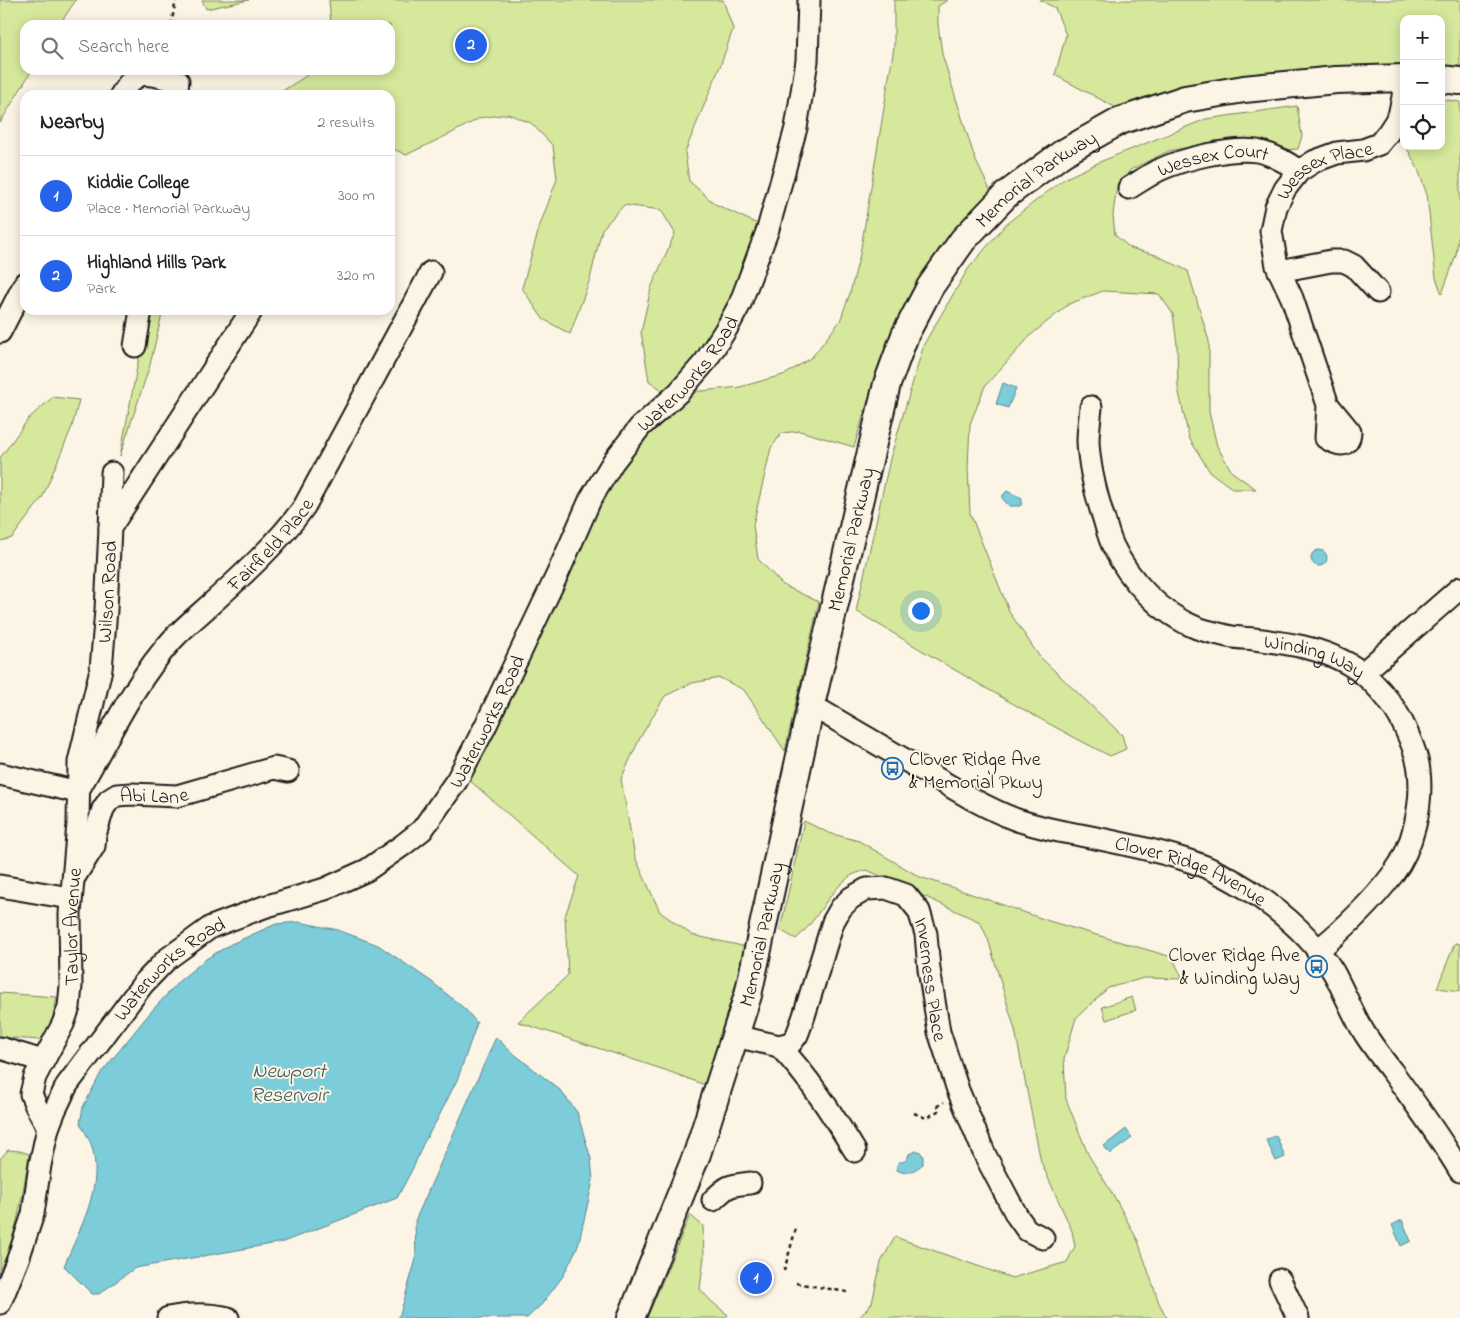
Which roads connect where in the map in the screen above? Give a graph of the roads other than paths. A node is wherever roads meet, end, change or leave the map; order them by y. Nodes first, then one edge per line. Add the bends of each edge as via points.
1 (809, 0) edge
2 (139, 75) edge
3 (148, 75) edge
4 (1400, 79) edge
5 (1445, 79) edge
6 (1460, 81) edge
7 (177, 88) edge
8 (125, 90) edge
9 (1401, 105) edge
10 (1299, 171) junction
11 (1129, 188) dead end
12 (1279, 271) junction
13 (431, 272) dead end
14 (1378, 292) dead end
15 (20, 293) edge
16 (141, 315) edge
17 (249, 315) edge
18 (0, 332) edge
19 (135, 346) dead end
20 (1328, 405) dead end
21 (1091, 407) dead end
22 (112, 473) dead end
23 (110, 528) junction
24 (1460, 588) edge
25 (1363, 673) junction
26 (811, 705) junction
27 (288, 771) dead end
28 (0, 774) edge
29 (78, 792) junction
30 (0, 886) edge
31 (71, 889) junction
32 (1317, 950) junction
33 (735, 1036) junction
34 (779, 1046) junction
35 (0, 1048) edge
36 (43, 1061) junction
37 (48, 1128) junction
38 (856, 1151) dead end
39 (1460, 1171) edge
40 (750, 1183) dead end
41 (713, 1200) dead end
42 (1043, 1238) dead end
43 (1280, 1280) dead end
44 (0, 1303) edge
45 (168, 1318) edge
46 (228, 1318) edge
47 (631, 1318) edge
48 (1298, 1318) edge

1 - 37 street, Waterworks Road via 807,61 796,128 768,229 740,304 705,362 679,392 640,426 590,500 485,727 447,795 422,830 367,870 324,889 211,927 167,959 143,984 67,1085
2 - 8 street
3 - 7 street
4 - 26 main road, Memorial Parkway via 1336,80 1244,89 1184,99 1120,121 1063,153 1006,195 962,240 930,287 904,335 887,384
5 - 6 main road
9 - 10 street, Wessex Place via 1399,116 1379,144 1363,150 1337,153
10 - 11 street, Wessex Court via 1275,156 1256,151 1230,151 1164,168
10 - 12 street, Wessex Place via 1276,207 1271,231
12 - 14 street via 1344,261 1354,266
12 - 20 street, Wessex Place via 1292,298
13 - 29 street, Fairfield Place via 292,525 173,638 132,696
15 - 18 street
16 - 19 street
17 - 23 street, Wilson Road
21 - 25 street, Winding Way via 1088,440 1091,469 1112,544 1137,583 1156,602 1197,628 1226,636 1319,650
22 - 23 street
23 - 29 street, Wilson Road via 102,669 79,762
24 - 25 street
25 - 32 street, Winding Way via 1396,710 1412,742 1420,771 1418,815 1403,859 1394,873 1338,934
26 - 32 street, Clover Ridge Avenue via 995,811 1058,831 1184,859 1219,873 1280,913
26 - 33 main road, Memorial Parkway via 748,995
27 - 31 street, Abi Lane via 274,768 177,796 117,795 103,809 94,846
28 - 29 street
29 - 31 street, Taylor Avenue
30 - 31 street
31 - 36 street, Taylor Avenue via 69,1007
32 - 39 street, Clover Ridge Avenue via 1333,972 1364,1034 1440,1138
33 - 34 street
33 - 47 main road, Memorial Parkway via 697,1154
34 - 38 street via 815,1089
34 - 42 street, Inverness Place via 790,1043 797,1034 833,922 842,908 851,898 867,889 886,888 906,895 918,911 926,934 940,1032 958,1090 985,1155 1017,1216 1027,1230
35 - 36 street
36 - 37 street, Taylor Avenue via 30,1094
37 - 44 street, Waterworks Road via 33,1214
40 - 41 street via 733,1184
43 - 48 street
45 - 46 street via 191,1314

